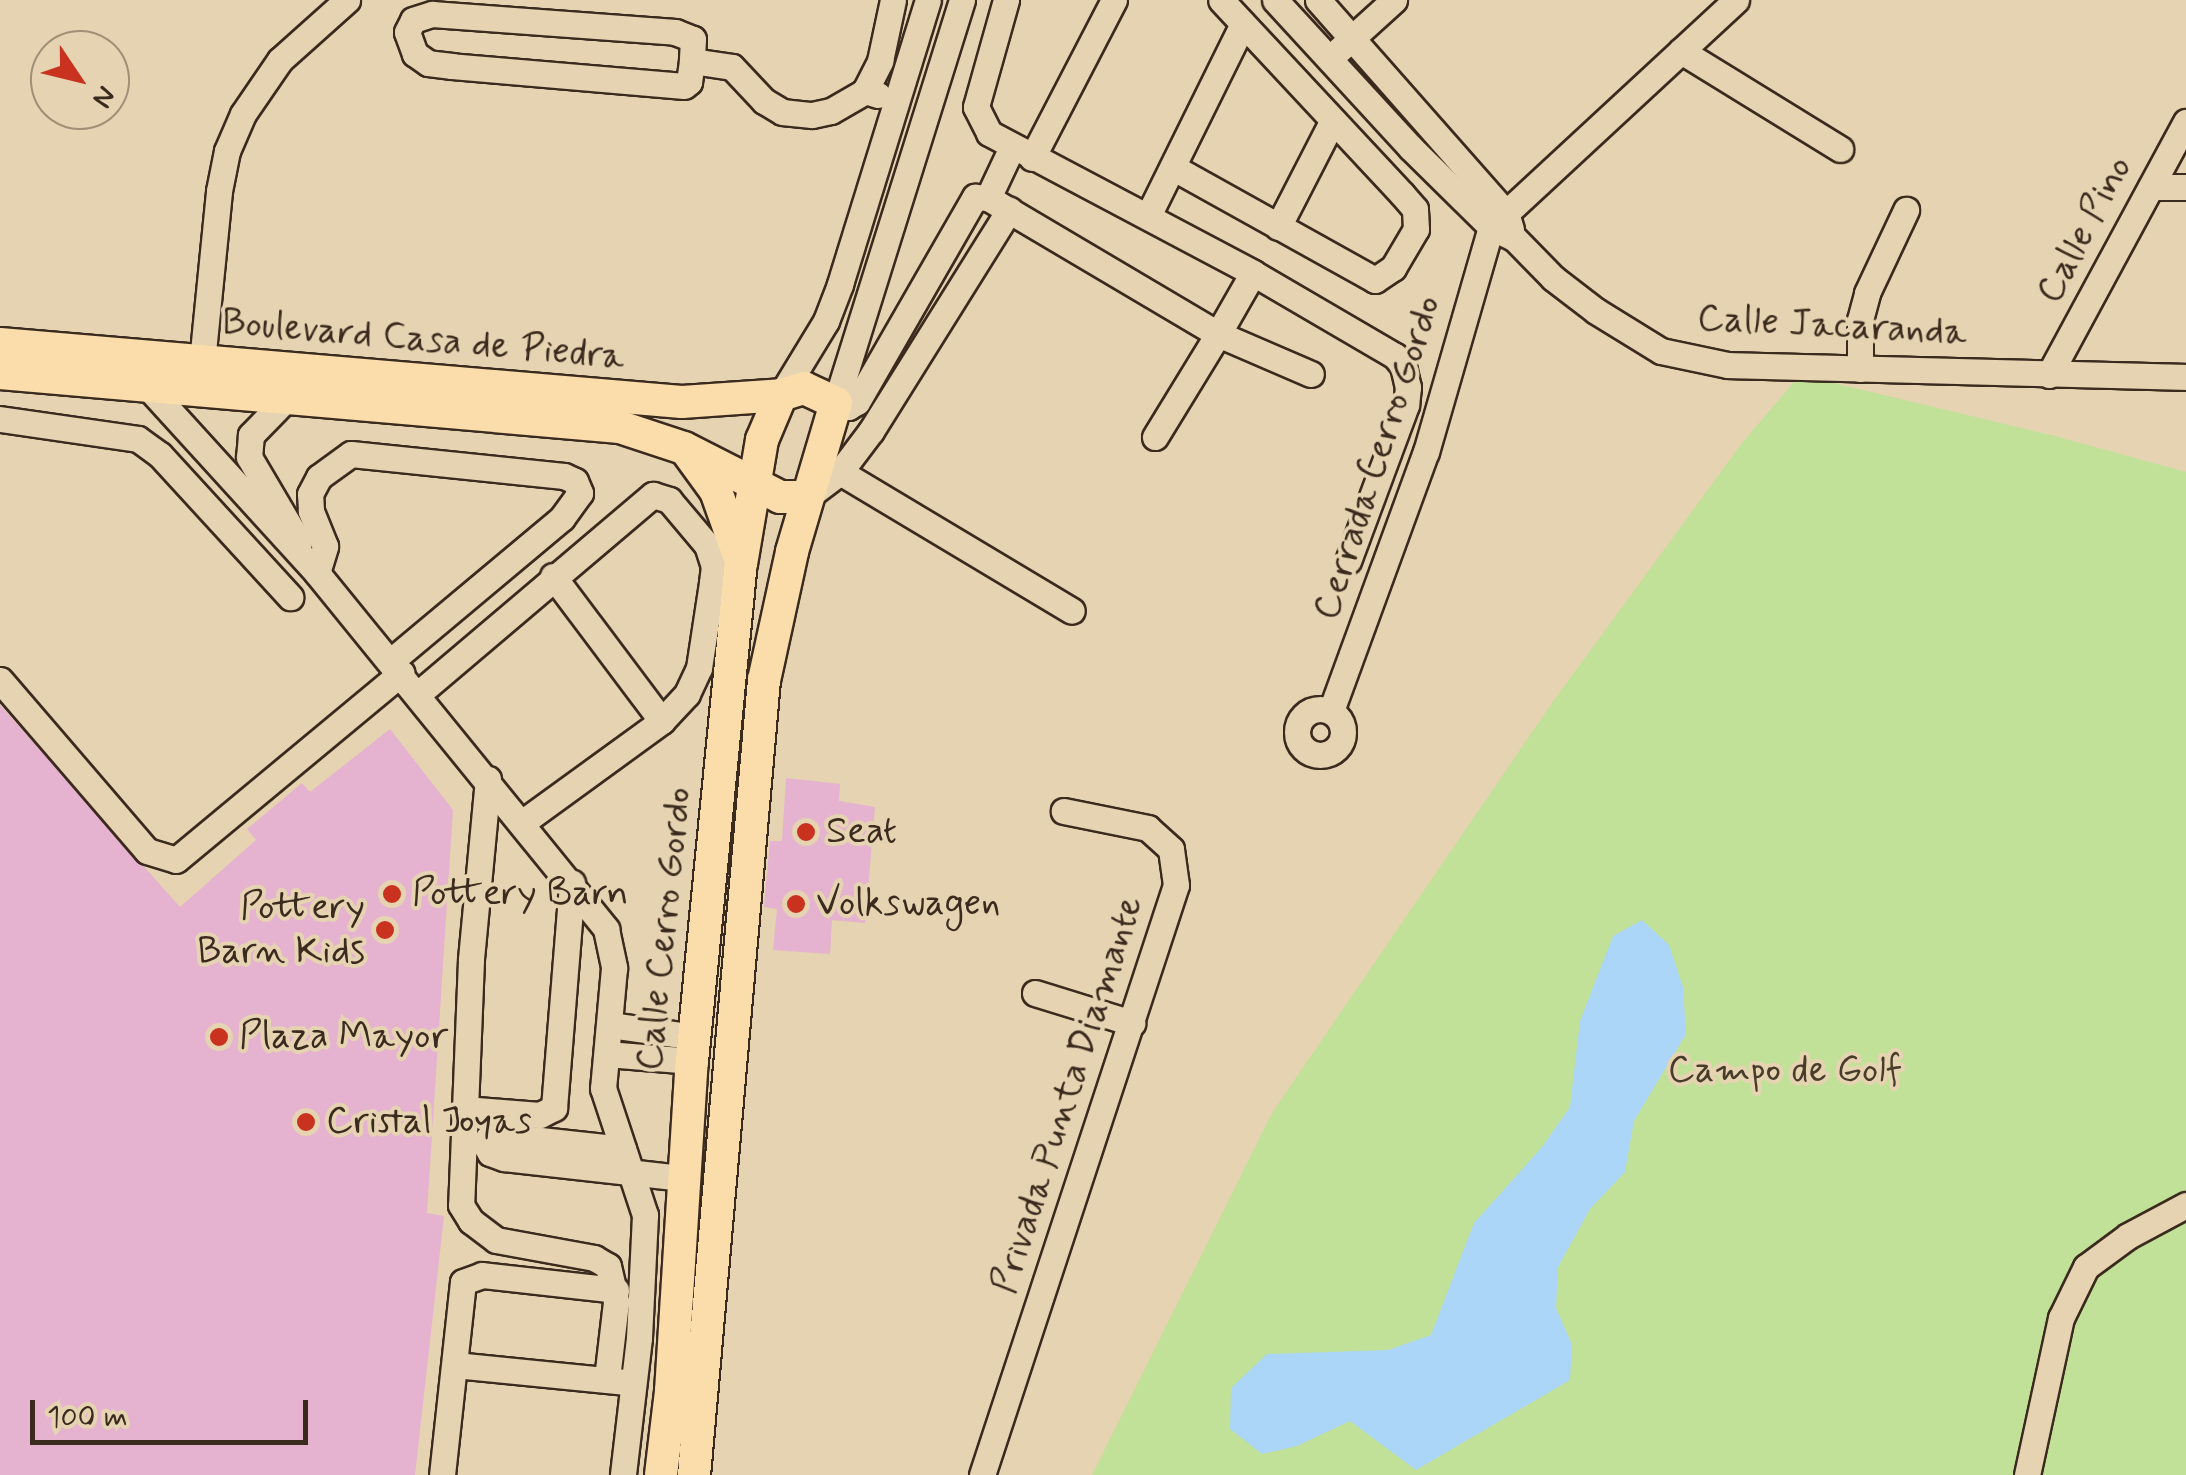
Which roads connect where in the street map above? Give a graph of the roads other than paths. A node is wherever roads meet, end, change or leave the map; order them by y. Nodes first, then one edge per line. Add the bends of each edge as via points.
1 (347, 0) edge
2 (893, 0) edge
3 (928, 0) edge
4 (962, 0) edge
5 (1006, 0) edge
6 (1114, 0) edge
7 (1220, 0) edge
8 (1275, 0) edge
9 (1318, 0) edge
10 (1394, 0) edge
11 (1736, 0) edge
12 (1244, 24) junction
13 (1352, 38) junction
14 (1681, 51) junction
15 (1329, 59) junction
16 (692, 62) junction
17 (865, 91) junction
18 (896, 101) junction
19 (1332, 120) junction
20 (2186, 122) edge
21 (1840, 149) dead end
22 (1022, 152) junction
23 (1174, 168) junction
24 (2186, 187) edge
25 (2151, 188) junction
26 (998, 204) junction
27 (1906, 210) dead end
28 (1148, 216) junction
29 (1504, 226) junction
30 (1278, 227) junction
31 (1252, 273) junction
32 (1218, 334) junction
33 (0, 344) edge
34 (202, 362) junction
35 (1860, 370) junction
36 (0, 373) edge
37 (1311, 374) dead end
38 (2049, 374) junction
39 (2186, 377) edge
40 (147, 386) junction
41 (781, 395) junction
42 (287, 398) junction
43 (843, 404) junction
44 (0, 419) edge
45 (871, 431) junction
46 (1155, 437) dead end
47 (684, 448) junction
48 (840, 472) junction
49 (755, 483) junction
50 (807, 496) junction
51 (743, 551) junction
52 (792, 552) junction
53 (1348, 561) dead end
54 (310, 565) junction
55 (552, 576) junction
56 (290, 596) dead end
57 (1072, 611) dead end
58 (404, 676) junction
59 (0, 680) edge
60 (1331, 711) dead end
61 (662, 722) junction
62 (488, 779) junction
63 (1064, 812) dead end
64 (523, 822) junction
65 (572, 883) junction
66 (1034, 993) dead end
67 (1132, 1023) junction
68 (610, 1026) junction
69 (693, 1049) junction
70 (607, 1054) junction
71 (603, 1088) junction
72 (464, 1109) junction
73 (586, 1145) junction
74 (628, 1160) junction
75 (682, 1178) junction
76 (2186, 1205) edge
77 (616, 1290) junction
78 (455, 1365) junction
79 (607, 1380) junction
80 (634, 1384) junction
81 (442, 1475) edge
82 (624, 1475) edge
83 (661, 1475) edge
84 (694, 1475) edge
85 (982, 1475) edge
86 (2027, 1475) edge

1 - 34 street via 280,60 227,151
2 - 17 street via 880,61
3 - 18 street
4 - 43 street
5 - 22 street via 976,107 989,133
6 - 22 street
7 - 12 street
8 - 15 street, Calle Jacaranda
9 - 13 street, Calle Jacaranda
10 - 13 street
11 - 14 street
12 - 19 street
12 - 23 street
13 - 15 street
13 - 29 street, Calle Jacaranda
14 - 21 street
14 - 29 street
15 - 29 street, Calle Jacaranda
16 - 16 street via 684,86 452,66 415,54 407,32 422,14 675,32 692,39
16 - 17 street via 732,66 764,101 793,115 831,111
17 - 18 street
18 - 41 street via 826,321
19 - 30 street
19 - 30 street via 1414,210 1416,229 1393,268 1374,280
20 - 25 street, Calle Pino
22 - 26 street
22 - 28 street
23 - 28 street
23 - 30 street
24 - 25 street
25 - 38 street, Calle Pino
26 - 32 street
26 - 43 street via 978,196 969,203 863,392
26 - 45 street
27 - 35 street via 1866,293
28 - 31 street
29 - 35 street, Calle Jacaranda via 1553,278 1661,351 1728,365
29 - 60 street, Cerrada Cerro Gordo
31 - 32 street
31 - 53 street via 1404,366 1406,406
32 - 37 street
32 - 46 street
33 - 34 main road, Boulevard Casa de Piedra
34 - 41 main road, Boulevard Casa de Piedra via 682,402
35 - 38 street, Calle Jacaranda
36 - 40 main road, Boulevard Casa de Piedra
38 - 39 street, Calle Jacaranda
40 - 42 main road, Boulevard Casa de Piedra
40 - 54 street
41 - 43 main road, Boulevard Casa de Piedra via 811,389
41 - 49 main road, Calle Cerro Gordo via 762,440
42 - 47 main road, Boulevard Casa de Piedra via 588,423
42 - 54 street via 251,434 249,456
43 - 45 street
43 - 50 main road, Calle Cerro Gordo
44 - 56 street via 138,439
45 - 48 street
47 - 49 main road, Boulevard Casa de Piedra
47 - 51 main road
48 - 50 street
48 - 57 street
49 - 50 main road, Boulevard Casa de Piedra via 780,497
49 - 51 main road, Calle Cerro Gordo
50 - 52 main road, Calle Cerro Gordo
51 - 52 main road via 758,520 772,517 790,532
51 - 69 main road, Calle Cerro Gordo
52 - 84 main road, Calle Cerro Gordo via 764,680
54 - 58 street
54 - 58 street via 325,546 310,494 319,477 351,454 576,481 580,493 562,518
55 - 58 street
55 - 61 street
55 - 61 street via 658,494 707,545 714,566 699,668
58 - 59 street via 176,860 147,851
58 - 62 street
61 - 64 street
62 - 64 street
62 - 72 street
63 - 67 street, Privada Punta Diamante via 1148,828 1171,849 1176,865 1170,910
64 - 65 street
65 - 68 street via 598,915 611,946
65 - 72 street via 554,1108 540,1115
66 - 67 street
67 - 85 street, Privada Punta Diamante
68 - 69 street
68 - 70 street
69 - 70 street
69 - 75 main road, Calle Cerro Gordo
70 - 71 street
71 - 73 street
71 - 74 street
72 - 77 street via 462,1205 471,1221 496,1240 602,1260
73 - 74 street
73 - 74 street via 496,1134 486,1146 504,1158
74 - 75 street
74 - 80 street via 645,1216 646,1252
75 - 83 main road, Calle Cerro Gordo
76 - 86 street via 2086,1268 2062,1318
77 - 78 street via 467,1278 458,1301
77 - 79 street
78 - 79 street
78 - 81 street
79 - 80 street
80 - 82 street

